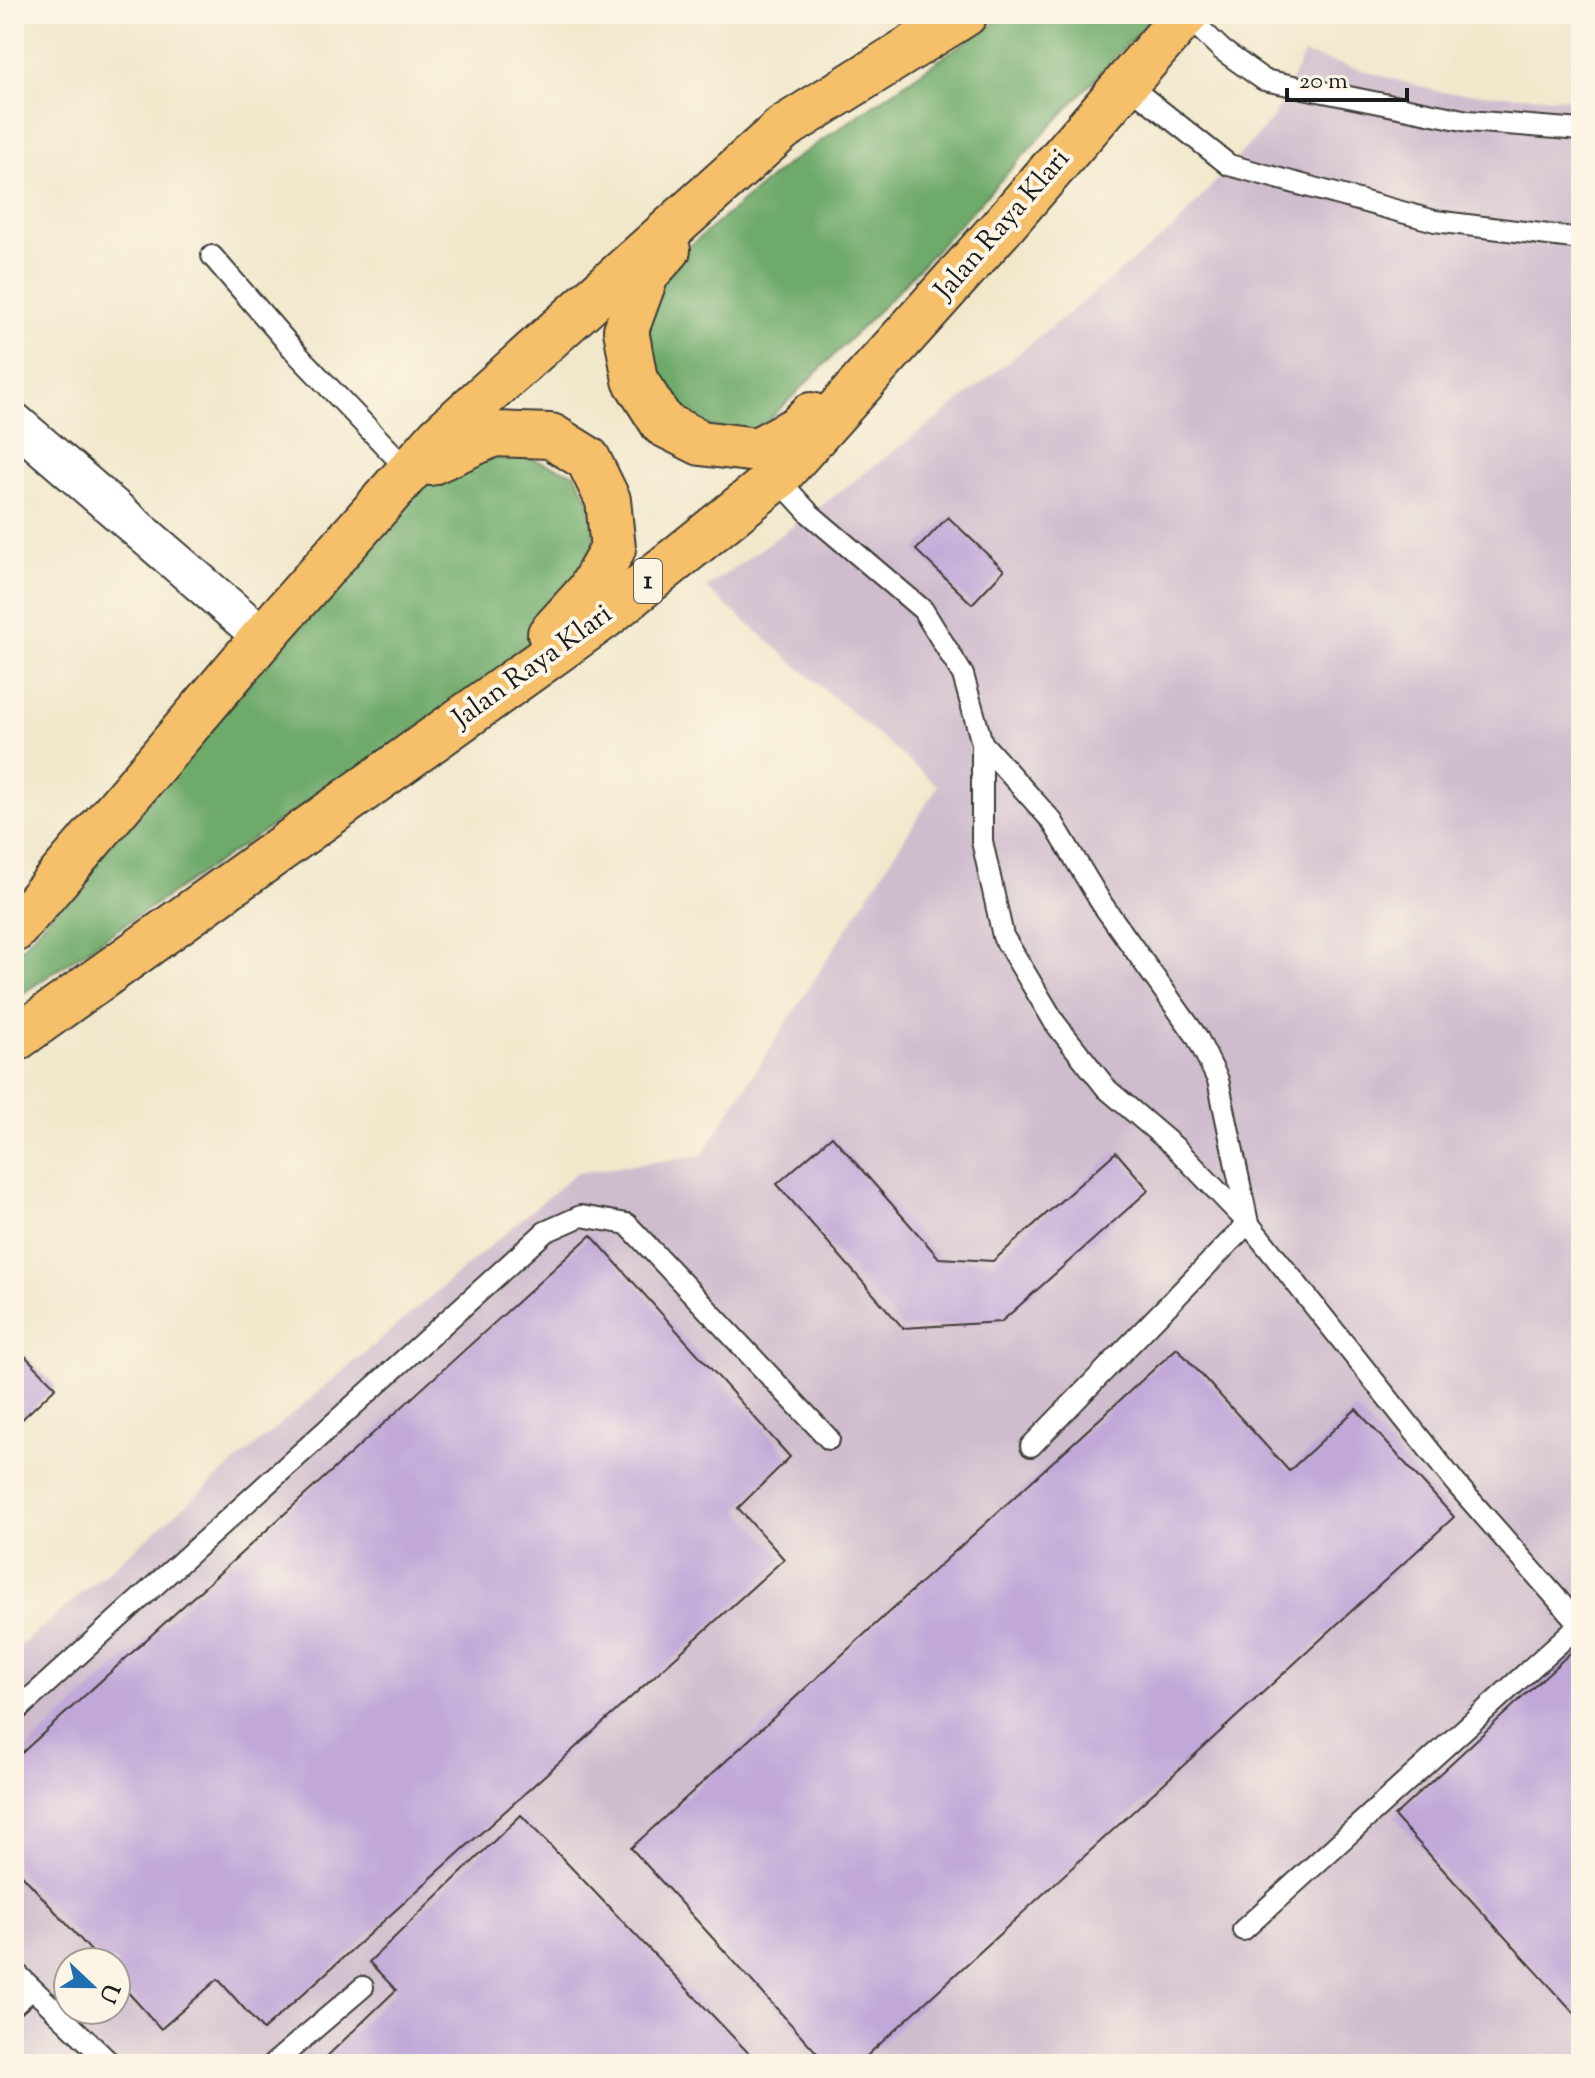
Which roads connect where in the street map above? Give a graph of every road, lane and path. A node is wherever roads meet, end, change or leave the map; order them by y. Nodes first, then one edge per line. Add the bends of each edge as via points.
1 (965, 14) edge
2 (1186, 14) edge
3 (1127, 84) junction
4 (783, 128) junction
5 (1581, 130) edge
6 (1001, 228) junction
7 (1581, 239) edge
8 (212, 256) dead end
9 (14, 422) edge
10 (410, 472) junction
11 (777, 478) junction
12 (263, 637) junction
13 (494, 697) junction
14 (982, 743) junction
15 (18, 918) edge
16 (14, 1040) edge
17 (1248, 1223) junction
18 (829, 1439) dead end
19 (1031, 1446) dead end
20 (1580, 1625) edge
21 (14, 1713) edge
22 (1243, 1930) dead end
23 (14, 1971) edge
24 (363, 1987) dead end
25 (32, 1989) junction
26 (14, 2005) edge
27 (111, 2064) edge
28 (273, 2064) edge

1 - 4 highway
2 - 3 highway, Jalan Raya Klari / 1
2 - 5 lane via 1222,50 1264,80 1468,121
3 - 6 highway, Jalan Raya Klari / 1
3 - 7 lane via 1229,165 1435,221
4 - 6 highway via 647,273 626,330 635,380 663,424 701,443 757,450 798,428
4 - 10 highway via 439,437
6 - 11 highway, Jalan Raya Klari / 1
8 - 10 lane
9 - 12 street
10 - 12 highway
10 - 13 highway via 494,434 551,436 588,459 608,500 613,549 589,591
11 - 13 highway, Jalan Raya Klari / 1 via 604,617
11 - 14 lane via 810,514 923,610 963,675
12 - 15 highway
13 - 16 highway, Jalan Raya Klari / 1
14 - 17 lane via 1052,821 1102,904 1197,1037 1218,1080
14 - 17 lane via 982,841 1003,936 1055,1023 1107,1089 1176,1148
17 - 19 lane
17 - 20 lane via 1458,1486
18 - 21 lane via 627,1224 581,1216 545,1232
20 - 22 lane
23 - 25 lane
24 - 28 lane
25 - 26 lane
25 - 27 lane

